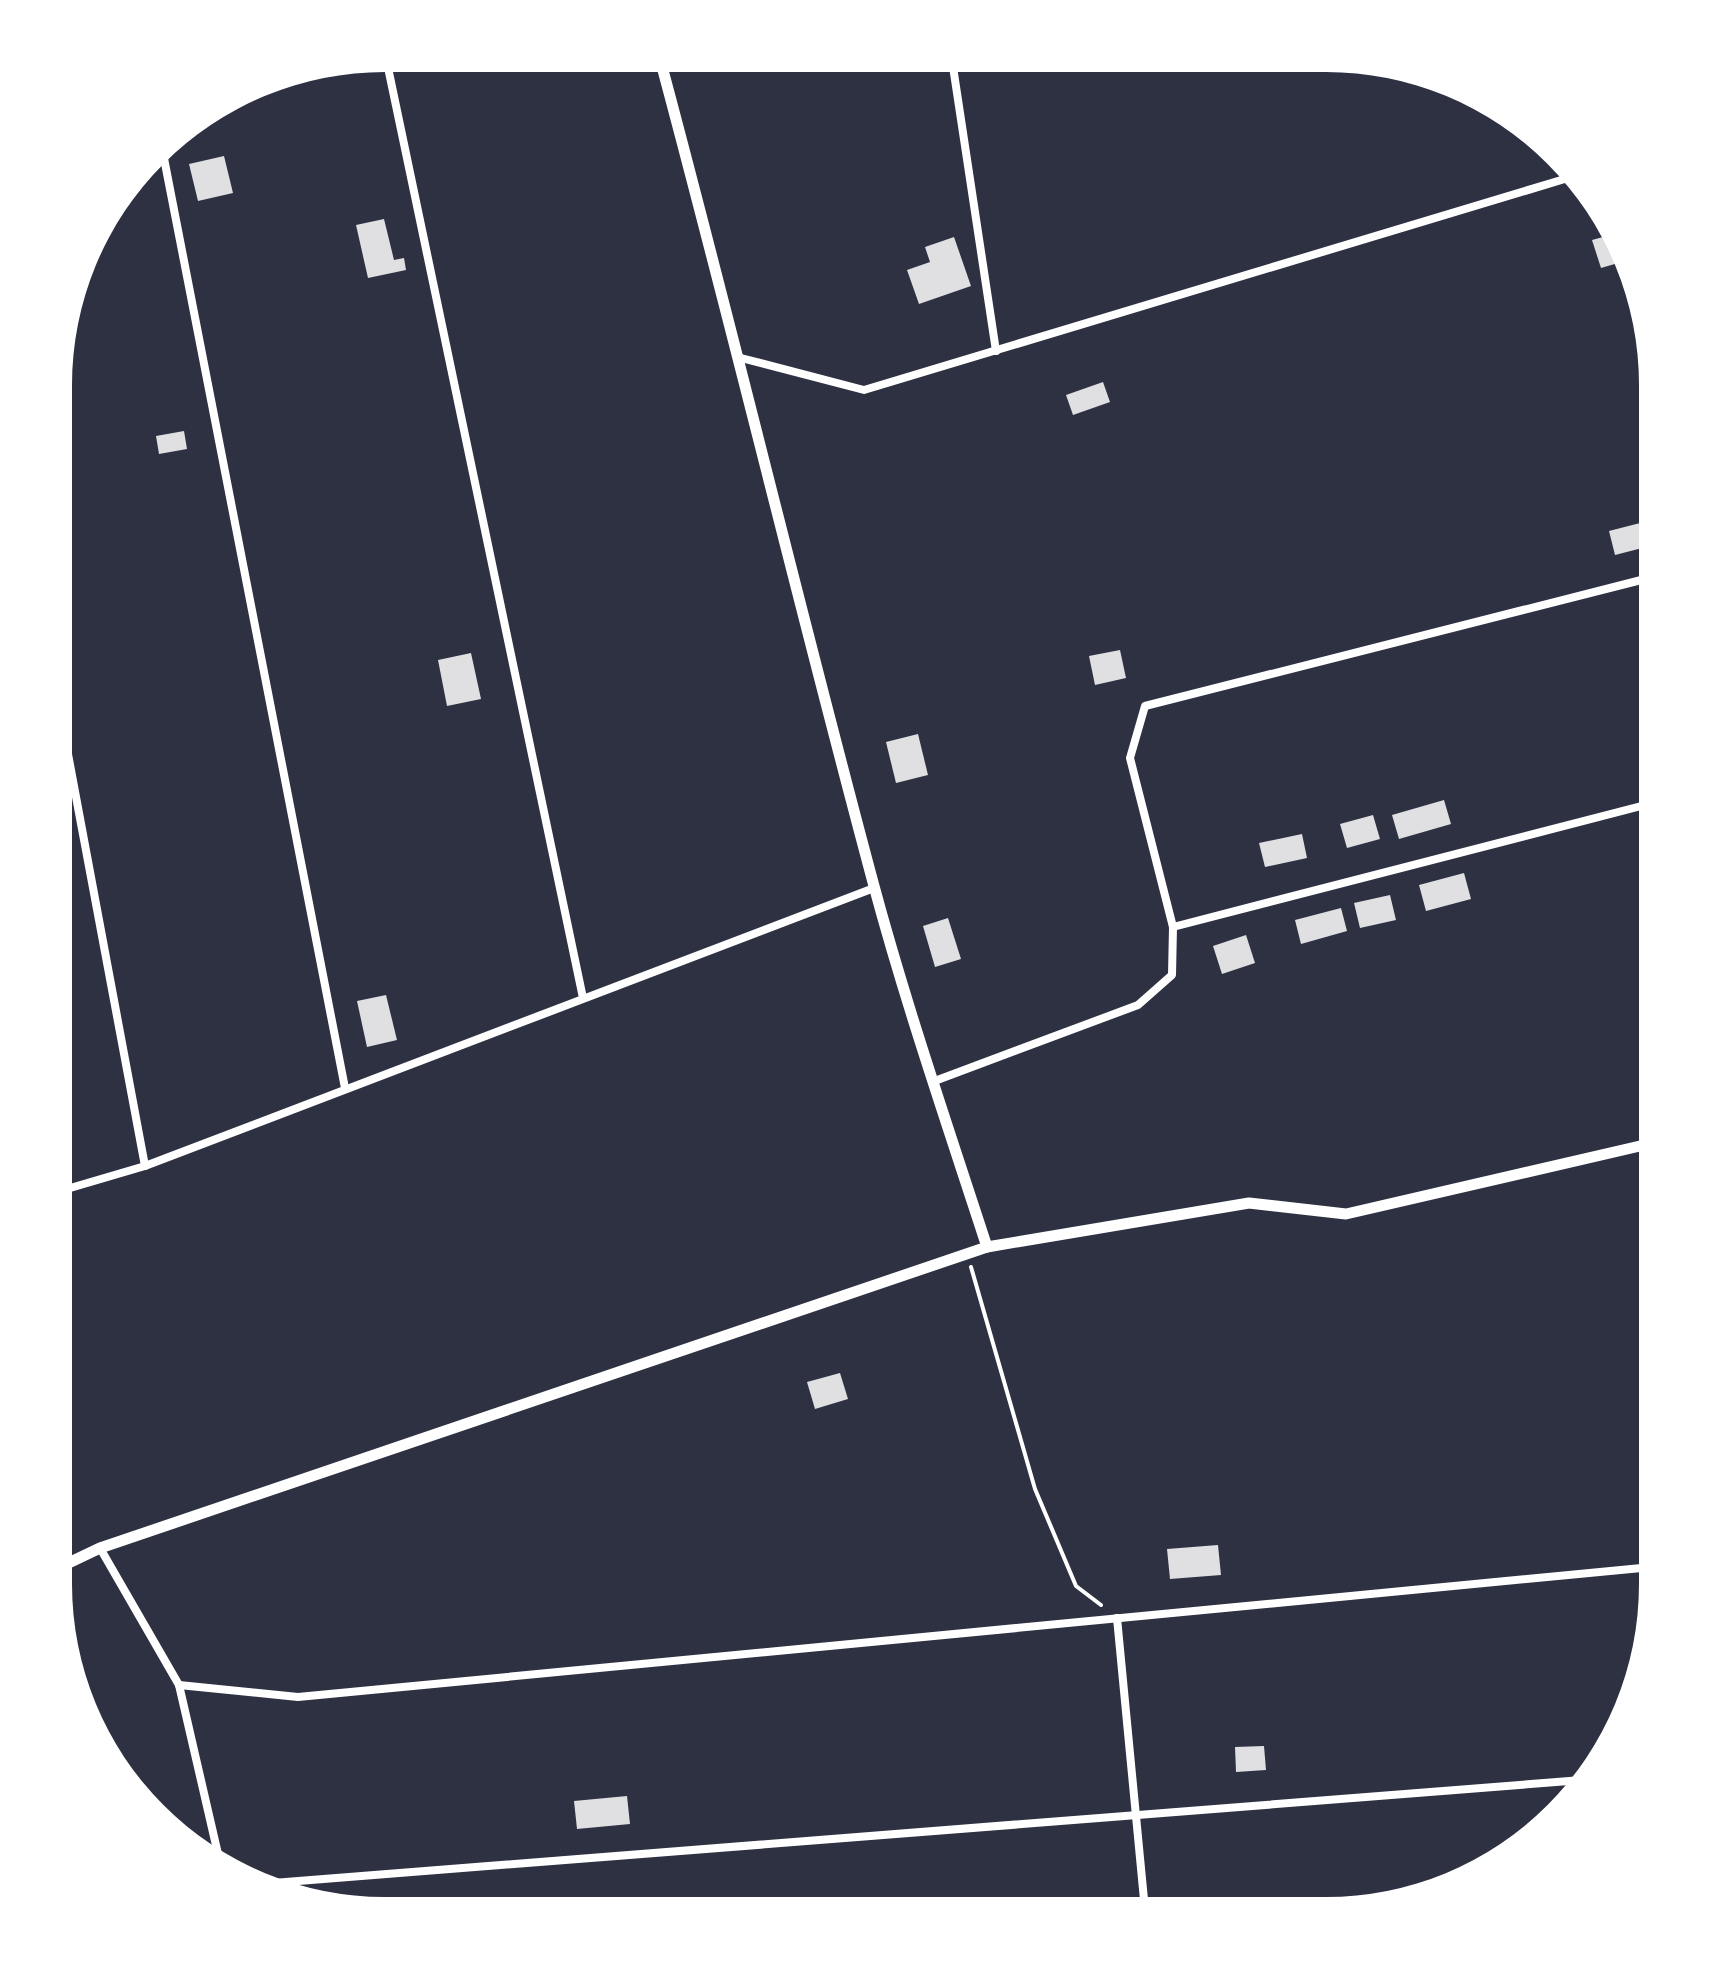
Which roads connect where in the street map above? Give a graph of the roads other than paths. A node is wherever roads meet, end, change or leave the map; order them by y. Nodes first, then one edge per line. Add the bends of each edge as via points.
1 (389, 72) edge
2 (664, 72) edge
3 (954, 72) edge
4 (165, 163) edge
5 (1562, 180) edge
6 (996, 351) junction
7 (741, 358) junction
8 (1639, 581) edge
9 (72, 775) edge
10 (1639, 807) edge
11 (874, 888) junction
12 (1173, 927) junction
13 (583, 998) junction
14 (932, 1082) junction
15 (345, 1088) junction
16 (1639, 1146) edge
17 (145, 1166) junction
18 (72, 1187) edge
19 (987, 1247) junction
20 (100, 1548) junction
21 (72, 1561) edge
22 (1639, 1568) edge
23 (1117, 1618) junction
24 (179, 1685) junction
25 (1568, 1781) edge
26 (1135, 1817) junction
27 (216, 1847) edge
28 (290, 1882) edge
29 (1144, 1897) edge

1 - 13 street
2 - 7 street
3 - 6 street
4 - 15 street
5 - 6 street
6 - 7 street via 864,390
7 - 11 street
8 - 12 street via 1145,706 1130,758
9 - 17 street
10 - 12 street
11 - 13 street
11 - 14 street
12 - 14 street via 1172,975 1138,1005
13 - 15 street
14 - 19 street
15 - 17 street
16 - 19 street via 1346,1214 1249,1203
17 - 18 street
19 - 20 street
20 - 21 street
20 - 24 street
22 - 23 street
23 - 24 street via 298,1697
23 - 26 street
24 - 27 street
25 - 26 street
26 - 28 street
26 - 29 street

